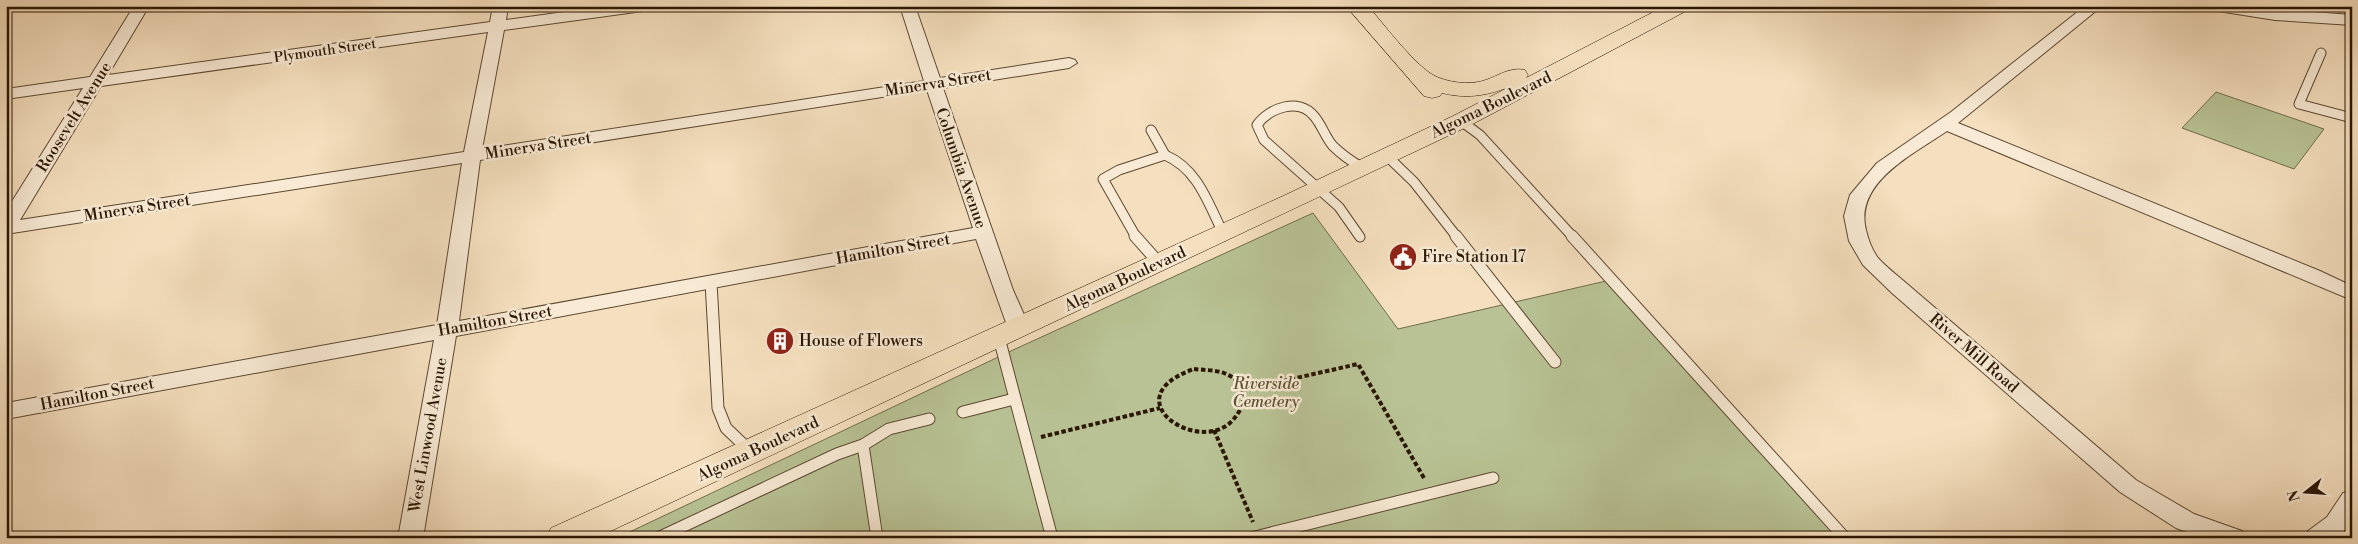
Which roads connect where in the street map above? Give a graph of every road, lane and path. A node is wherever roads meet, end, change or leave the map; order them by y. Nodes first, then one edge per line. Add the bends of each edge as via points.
1 (142, 6) edge
2 (501, 6) edge
3 (643, 6) edge
4 (907, 6) edge
5 (1356, 6) edge
6 (2095, 6) edge
7 (2218, 6) edge
8 (1668, 9) edge
9 (2352, 20) edge
10 (498, 27) junction
11 (1627, 36) junction
12 (2321, 53) dead end
13 (1069, 63) dead end
14 (1419, 77) junction
15 (96, 82) junction
16 (932, 84) junction
17 (6, 94) edge
18 (2352, 118) edge
19 (1461, 121) junction
20 (1945, 124) junction
21 (1151, 130) dead end
22 (1165, 155) junction
23 (472, 156) junction
24 (1386, 156) junction
25 (1361, 167) junction
26 (1319, 188) junction
27 (6, 227) edge
28 (984, 232) junction
29 (1224, 234) junction
30 (1360, 237) dead end
31 (1159, 263) junction
32 (711, 282) junction
33 (2352, 294) edge
34 (447, 329) junction
35 (1009, 333) junction
36 (1555, 362) dead end
37 (1243, 390) junction
38 (1014, 399) junction
39 (1160, 408) junction
40 (6, 411) edge
41 (963, 412) dead end
42 (929, 419) dead end
43 (1214, 430) junction
44 (1025, 441) junction
45 (863, 445) junction
46 (752, 452) junction
47 (1493, 478) dead end
48 (1433, 493) junction
49 (2352, 500) edge
50 (1255, 537) edge
51 (410, 538) edge
52 (562, 538) edge
53 (658, 538) edge
54 (877, 538) edge
55 (1052, 538) edge
56 (1845, 538) edge
57 (2233, 538) edge
58 (2317, 538) edge

1 - 15 street, Roosevelt Avenue
2 - 10 street, West Linwood Avenue
3 - 10 street, Plymouth Street
4 - 16 street, Columbia Avenue
5 - 14 main road
6 - 20 street, River Mill Road
7 - 9 street via 2285,16
8 - 11 main road, Algoma Boulevard
10 - 15 street, Plymouth Street
10 - 23 street, West Linwood Avenue
11 - 14 main road via 1578,47 1500,83 1475,90 1452,90
11 - 19 main road, Algoma Boulevard
12 - 18 lane via 2299,104
13 - 16 street, Minerva Street
14 - 19 main road
15 - 17 street, Plymouth Street
15 - 27 street, Roosevelt Avenue
16 - 23 street, Minerva Street
16 - 28 street, Columbia Avenue
19 - 24 main road, Algoma Boulevard
19 - 56 lane via 1480,135
20 - 33 street via 2304,271
20 - 57 street, River Mill Road via 1883,167 1859,195 1853,216 1870,261 2128,486 2185,521
21 - 22 lane
22 - 29 lane via 1177,158 1186,168
22 - 31 lane via 1158,160 1126,166 1103,179 1144,250
23 - 27 street, Minerva Street
23 - 34 street, West Linwood Avenue
24 - 25 main road, Algoma Boulevard
24 - 36 lane via 1414,182
25 - 26 main road, Algoma Boulevard
25 - 26 lane via 1344,157 1306,110 1274,109 1262,116 1258,124 1264,140
26 - 29 main road, Algoma Boulevard
26 - 30 lane via 1339,207
28 - 32 street, Hamilton Street
28 - 35 street, Columbia Avenue via 1003,290
29 - 31 main road, Algoma Boulevard
31 - 35 main road, Algoma Boulevard
32 - 34 street, Hamilton Street
32 - 46 lane via 718,408 726,428
34 - 40 street, Hamilton Street
34 - 51 street, West Linwood Avenue
35 - 38 lane
35 - 46 main road, Algoma Boulevard
37 - 39 path via 1234,379 1222,373 1194,369 1169,379 1161,388
37 - 43 path via 1246,398 1238,418 1228,426
37 - 48 path via 1358,364
38 - 41 lane
38 - 44 lane
39 - 43 path via 1175,424 1187,429
39 - 44 path
42 - 45 lane via 888,429
43 - 50 path
44 - 55 lane
45 - 53 lane
45 - 54 lane
46 - 52 main road, Algoma Boulevard
47 - 48 lane
48 - 50 lane
49 - 58 street via 2336,524

